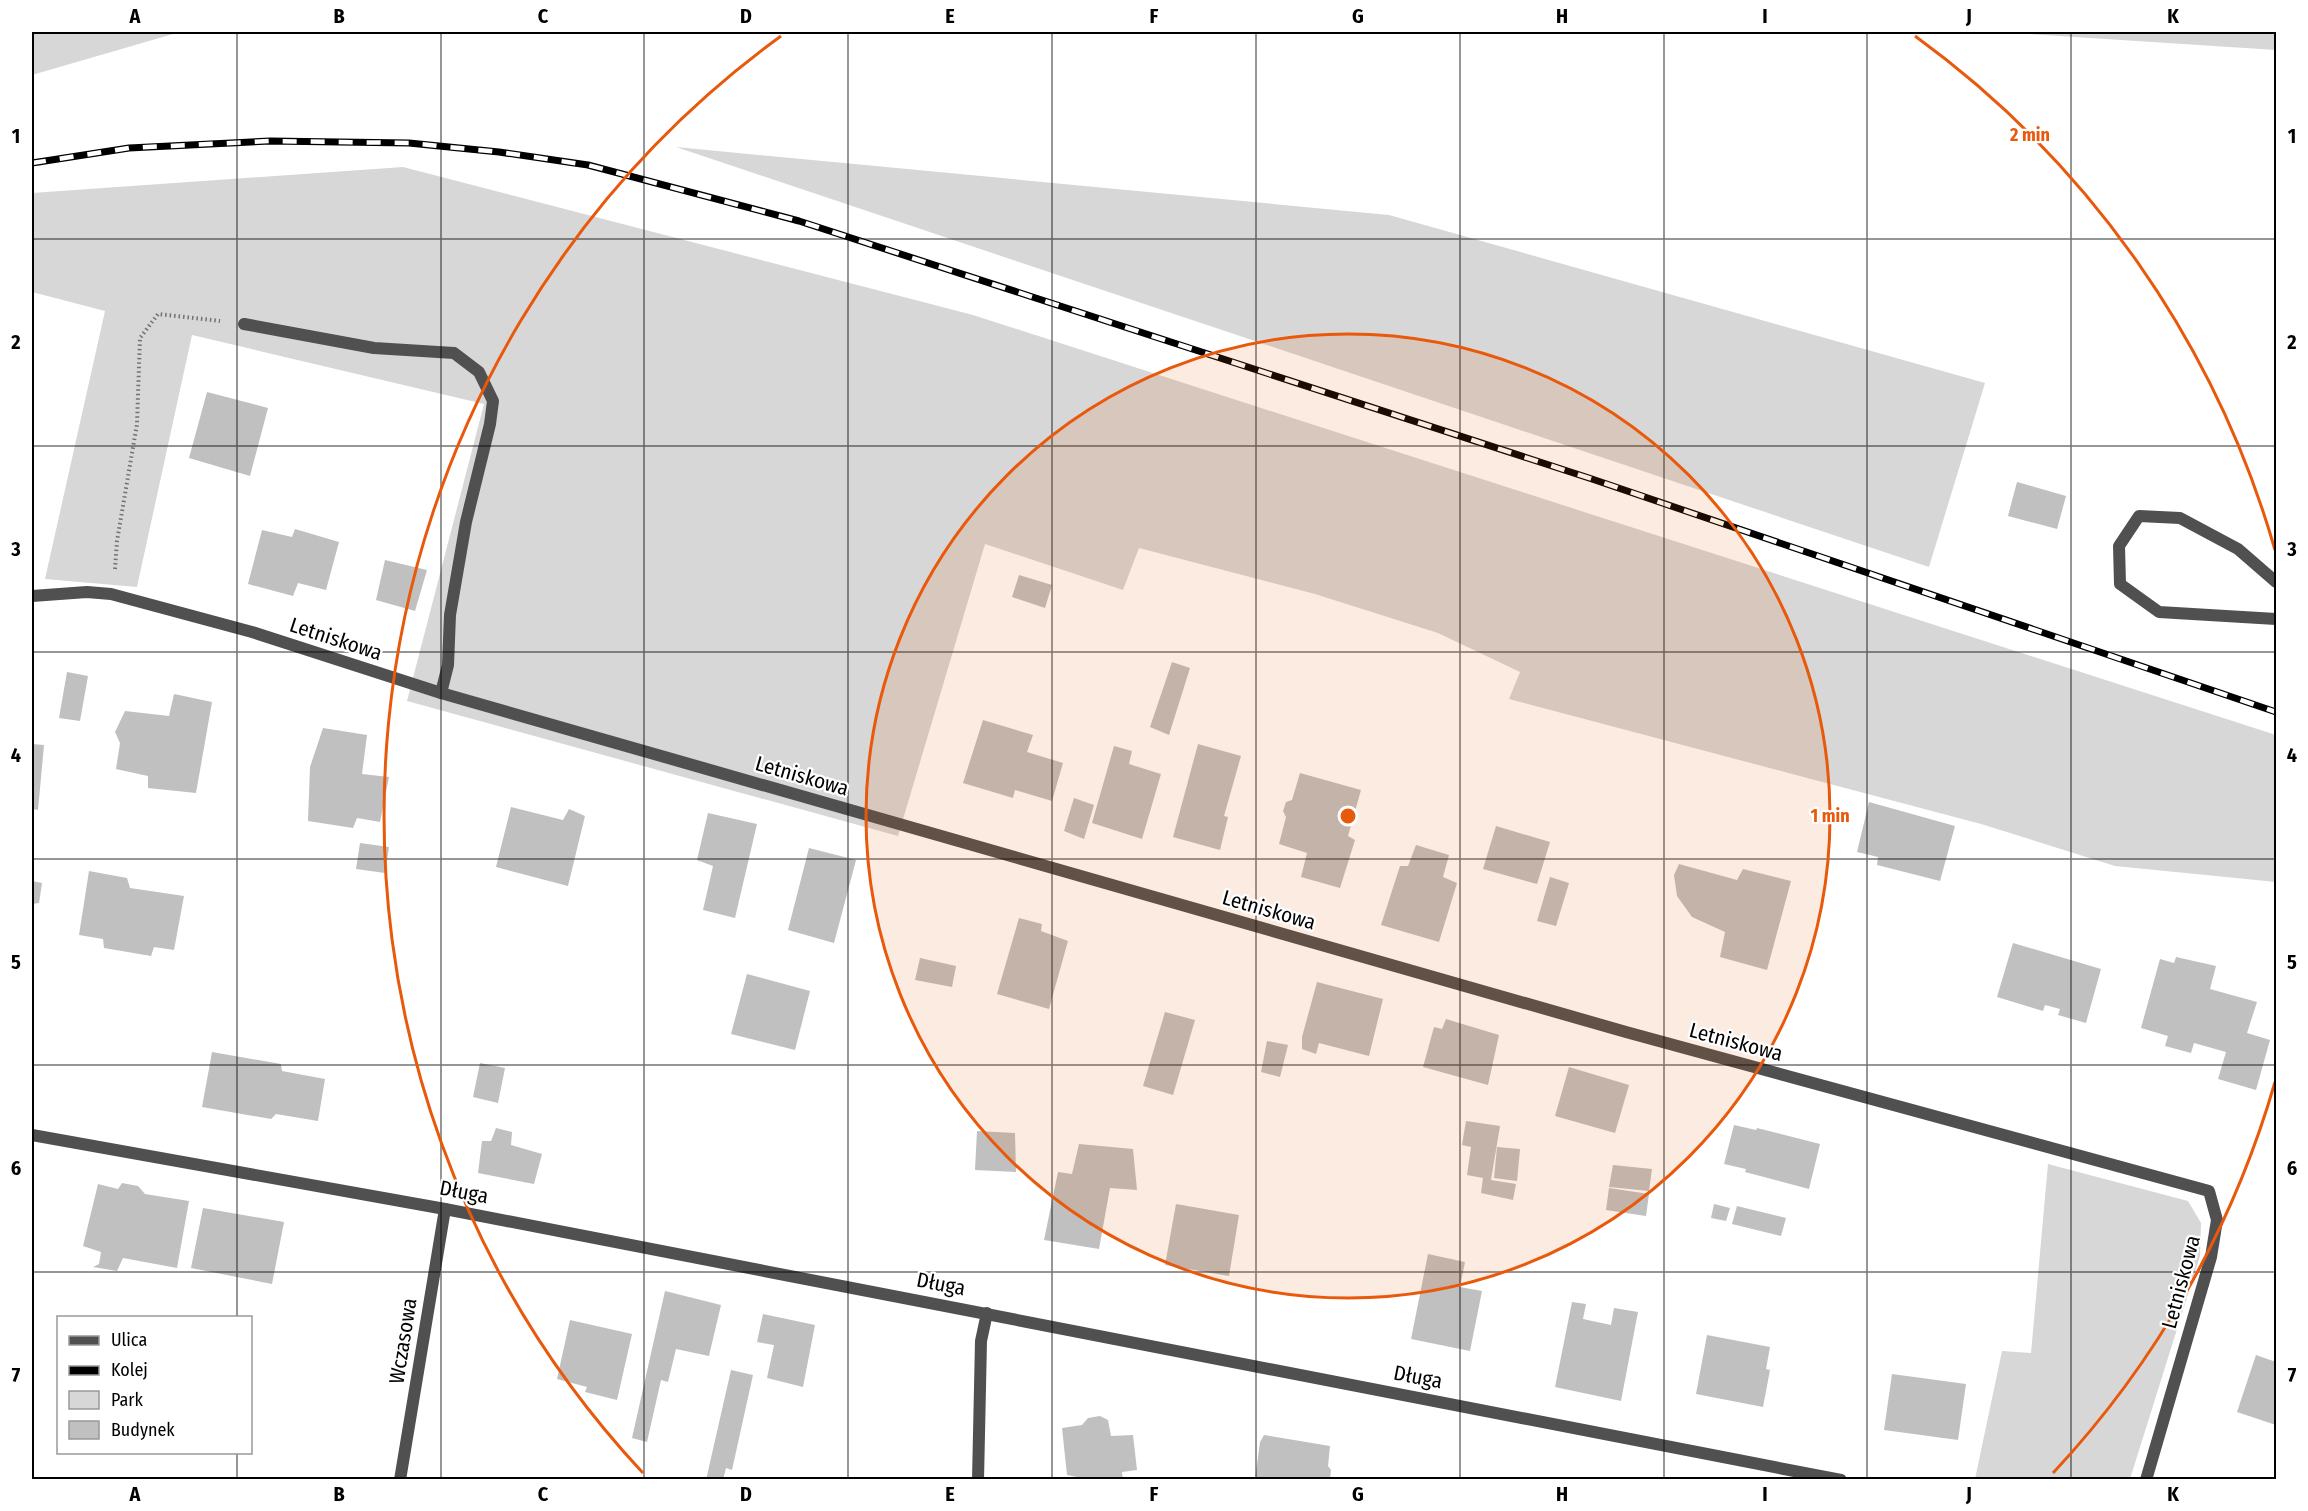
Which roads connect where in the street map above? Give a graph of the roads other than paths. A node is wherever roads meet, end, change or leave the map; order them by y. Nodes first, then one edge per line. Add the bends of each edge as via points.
1 (244, 324) road end
2 (2277, 582) edge
3 (32, 596) edge
4 (2277, 619) edge
5 (441, 693) junction
6 (32, 1135) edge
7 (445, 1209) junction
8 (987, 1313) junction
9 (400, 1479) edge
10 (978, 1479) edge
11 (1842, 1479) edge
12 (2146, 1479) edge

1 - 5 street via 374,348 454,353 479,372 493,401 466,522
2 - 4 street via 2238,549 2180,518 2139,516 2119,546 2120,584 2159,612
3 - 5 street, Letniskowa via 111,594 252,632
5 - 12 street, Letniskowa via 1626,1032 2209,1191 2217,1220 2211,1257
6 - 7 street, Długa
7 - 8 street, Długa
7 - 9 street, Wczasowa
8 - 10 street via 981,1341
8 - 11 street, Długa

